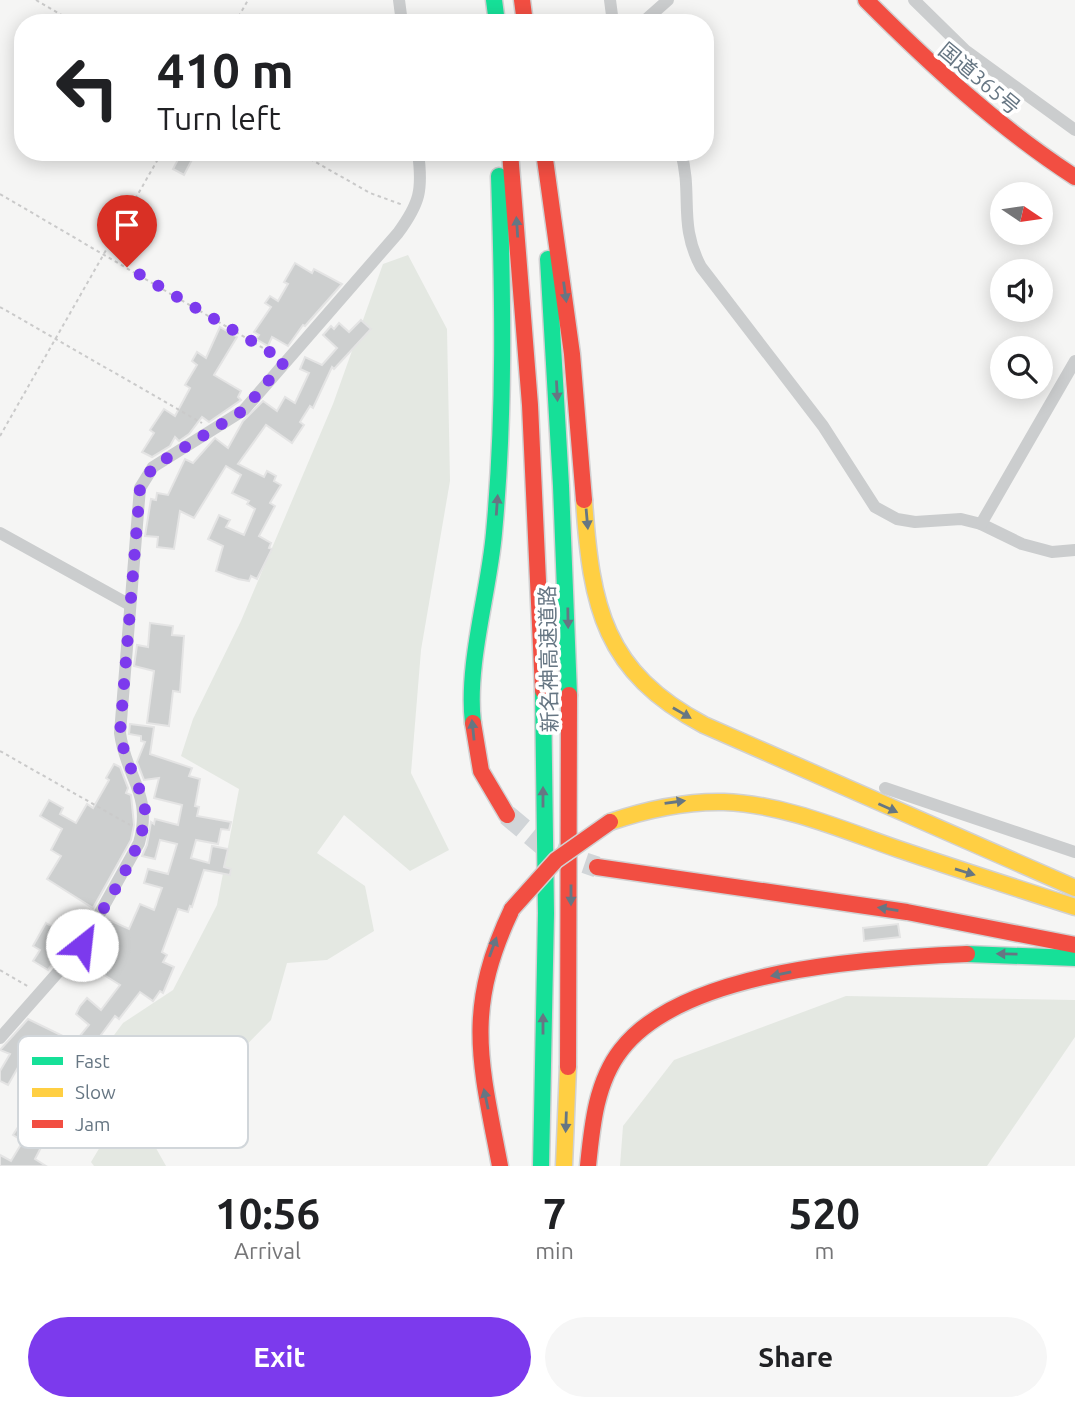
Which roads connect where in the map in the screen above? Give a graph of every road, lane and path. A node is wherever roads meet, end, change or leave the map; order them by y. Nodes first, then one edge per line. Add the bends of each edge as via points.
1 (36, 0) edge
2 (668, 0) edge
3 (866, 0) edge
4 (914, 0) edge
5 (60, 14) edge
6 (652, 14) edge
7 (1075, 130) edge
8 (157, 161) edge
9 (314, 161) edge
10 (419, 161) edge
11 (498, 161) edge
12 (511, 161) edge
13 (539, 161) edge
14 (545, 161) edge
15 (684, 161) edge
16 (1075, 177) edge
17 (0, 194) edge
18 (415, 209) junction
19 (105, 254) junction
20 (0, 307) edge
21 (57, 339) junction
22 (285, 361) junction
23 (1075, 361) edge
24 (213, 429) junction
25 (0, 436) edge
26 (981, 524) junction
27 (0, 533) edge
28 (1075, 550) edge
29 (130, 605) junction
30 (0, 751) edge
31 (885, 788) dead end
32 (507, 815) tunnel mouth
33 (142, 832) junction
34 (1075, 852) edge
35 (597, 867) tunnel mouth
36 (1075, 888) edge
37 (1075, 907) edge
38 (1075, 945) edge
39 (1075, 958) edge
40 (0, 970) edge
41 (39, 993) junction
42 (0, 1038) edge
43 (500, 1166) edge
44 (541, 1166) edge
45 (564, 1166) edge
46 (588, 1166) edge

1 - 5 path
2 - 6 street
3 - 16 highway, 国道365号 via 941,76
4 - 7 street via 965,50
8 - 19 path
9 - 18 path via 370,193
10 - 18 street via 422,182
32 -> 11 highway via 481,771 472,720 495,536 502,426 504,315
44 -> 12 highway, 新名神高速道路 via 540,676 527,383
13 -> 45 highway, 新名神高速道路 via 556,380 571,732
14 -> 36 highway via 566,298 591,561 603,617 624,661 656,697 704,725
15 - 26 street via 689,245 701,267 823,426 875,507 897,519 915,522 961,519
17 - 19 path
18 - 22 street
19 - 21 path
19 - 22 path
20 - 21 path
21 - 24 path
21 - 25 path
22 - 24 street via 244,410
23 - 26 street
24 - 29 street via 145,476 140,488
26 - 28 street via 1022,544 1052,552
27 - 29 street
29 - 33 street via 120,733 145,807
30 - 33 path
31 - 34 street
33 - 41 street via 82,945
38 -> 35 highway via 907,912
43 -> 37 highway, bridge via 481,1071 477,1016 489,960 512,909 541,872 565,850 610,822 636,811 694,800 757,804
39 -> 46 highway via 971,954 876,960 779,974 688,1000 646,1024 616,1058 597,1104
40 - 41 path
41 - 42 street

